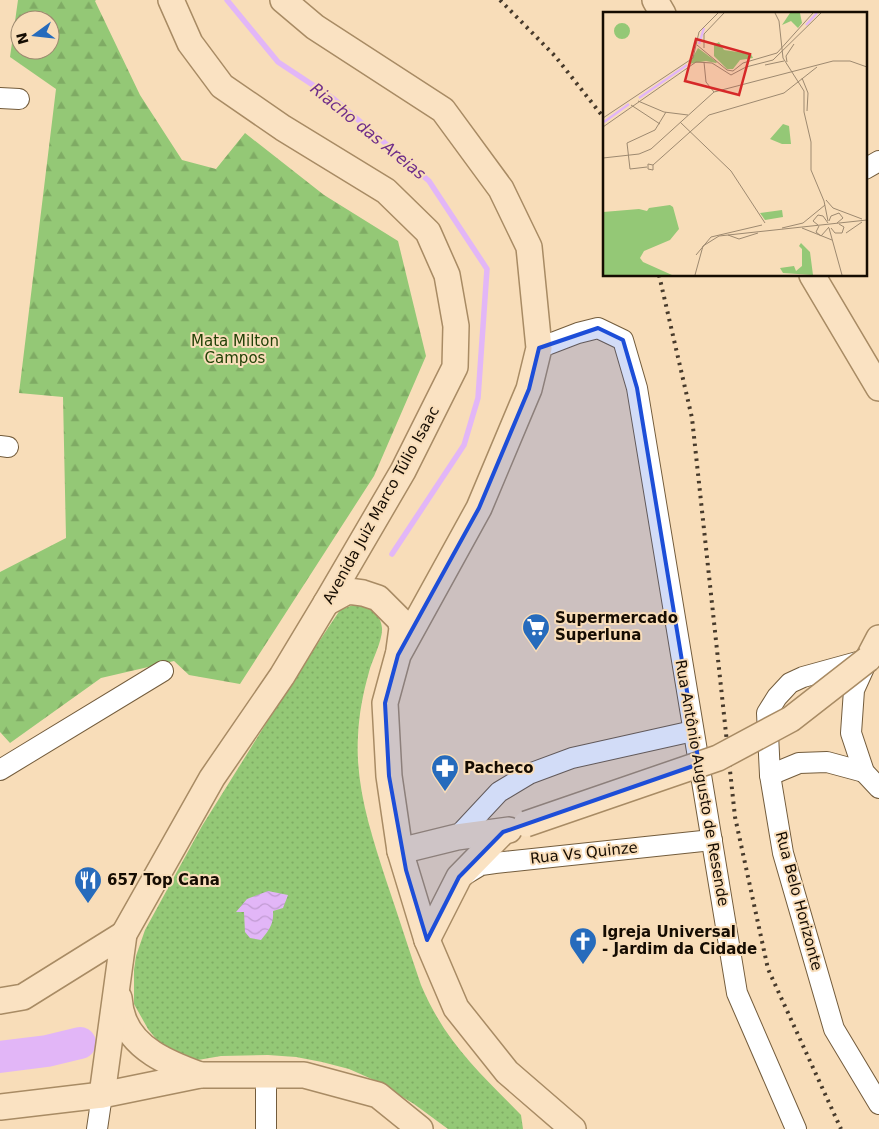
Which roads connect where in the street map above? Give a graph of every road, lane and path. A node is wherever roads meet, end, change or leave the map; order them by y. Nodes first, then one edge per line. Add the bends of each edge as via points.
1 (171, 0) edge
2 (284, 0) edge
3 (655, 0) edge
4 (662, 12) edge
5 (879, 161) edge
6 (866, 168) edge
7 (813, 276) edge
8 (539, 348) junction
9 (879, 388) edge
10 (326, 603) junction
11 (874, 649) edge
12 (398, 655) junction
13 (163, 671) dead end
14 (693, 731) junction
15 (0, 770) edge
16 (864, 772) junction
17 (770, 775) junction
18 (879, 788) edge
19 (515, 828) junction
20 (457, 837) junction
21 (712, 840) junction
22 (400, 851) junction
23 (459, 877) junction
24 (124, 934) junction
25 (427, 940) junction
26 (117, 985) junction
27 (8, 997) edge
28 (266, 1074) junction
29 (200, 1075) junction
30 (102, 1095) junction
31 (540, 1101) junction
32 (879, 1104) edge
33 (0, 1107) edge
34 (98, 1129) edge
35 (266, 1129) edge
36 (420, 1129) edge
37 (544, 1129) edge
38 (572, 1129) edge
39 (796, 1129) edge

1 - 10 main road, Avenida Juiz Marco Túlio Isaac via 190,43 222,86 386,191 428,232 447,275 456,326 455,367 403,471
2 - 8 main road via 315,27 443,110 502,189 529,247
3 - 4 main road
5 - 6 street
7 - 9 main road
8 - 12 main road via 529,389 479,508
8 - 14 street, Rua Antônio Augusto de Resende via 598,328 623,340 637,388
10 - 12 main road via 348,591 378,598 400,620
10 - 24 main road, Avenida Juiz Marco Túlio Isaac via 282,676 212,778
11 - 16 street via 854,690 851,733
11 - 17 street, Rua Belo Horizonte via 790,683 777,697 767,713
11 - 19 main road, bridge via 791,719 718,758
12 - 22 main road via 385,703 389,776
13 - 15 street
14 - 20 street via 572,758 529,774 499,792
14 - 21 street, Rua Antônio Augusto de Resende
16 - 17 street via 828,762 799,763
16 - 18 street
17 - 32 street, Rua Belo Horizonte via 783,853 834,1029
19 - 20 main road
19 - 23 main road
20 - 22 main road
21 - 23 street, Rua Vs Quinze via 481,865
21 - 39 street, Rua Antônio Augusto de Resende via 737,993
22 - 25 main road
23 - 25 main road
24 - 26 main road
24 - 27 main road
25 - 31 main road via 456,1008 507,1072
26 - 29 main road via 122,1015 139,1042 171,1065
26 - 30 main road
28 - 29 main road
28 - 35 street
28 - 36 main road via 304,1075 378,1095
29 - 30 main road
30 - 33 main road
30 - 34 street
31 - 37 main road via 545,1117
31 - 38 main road

